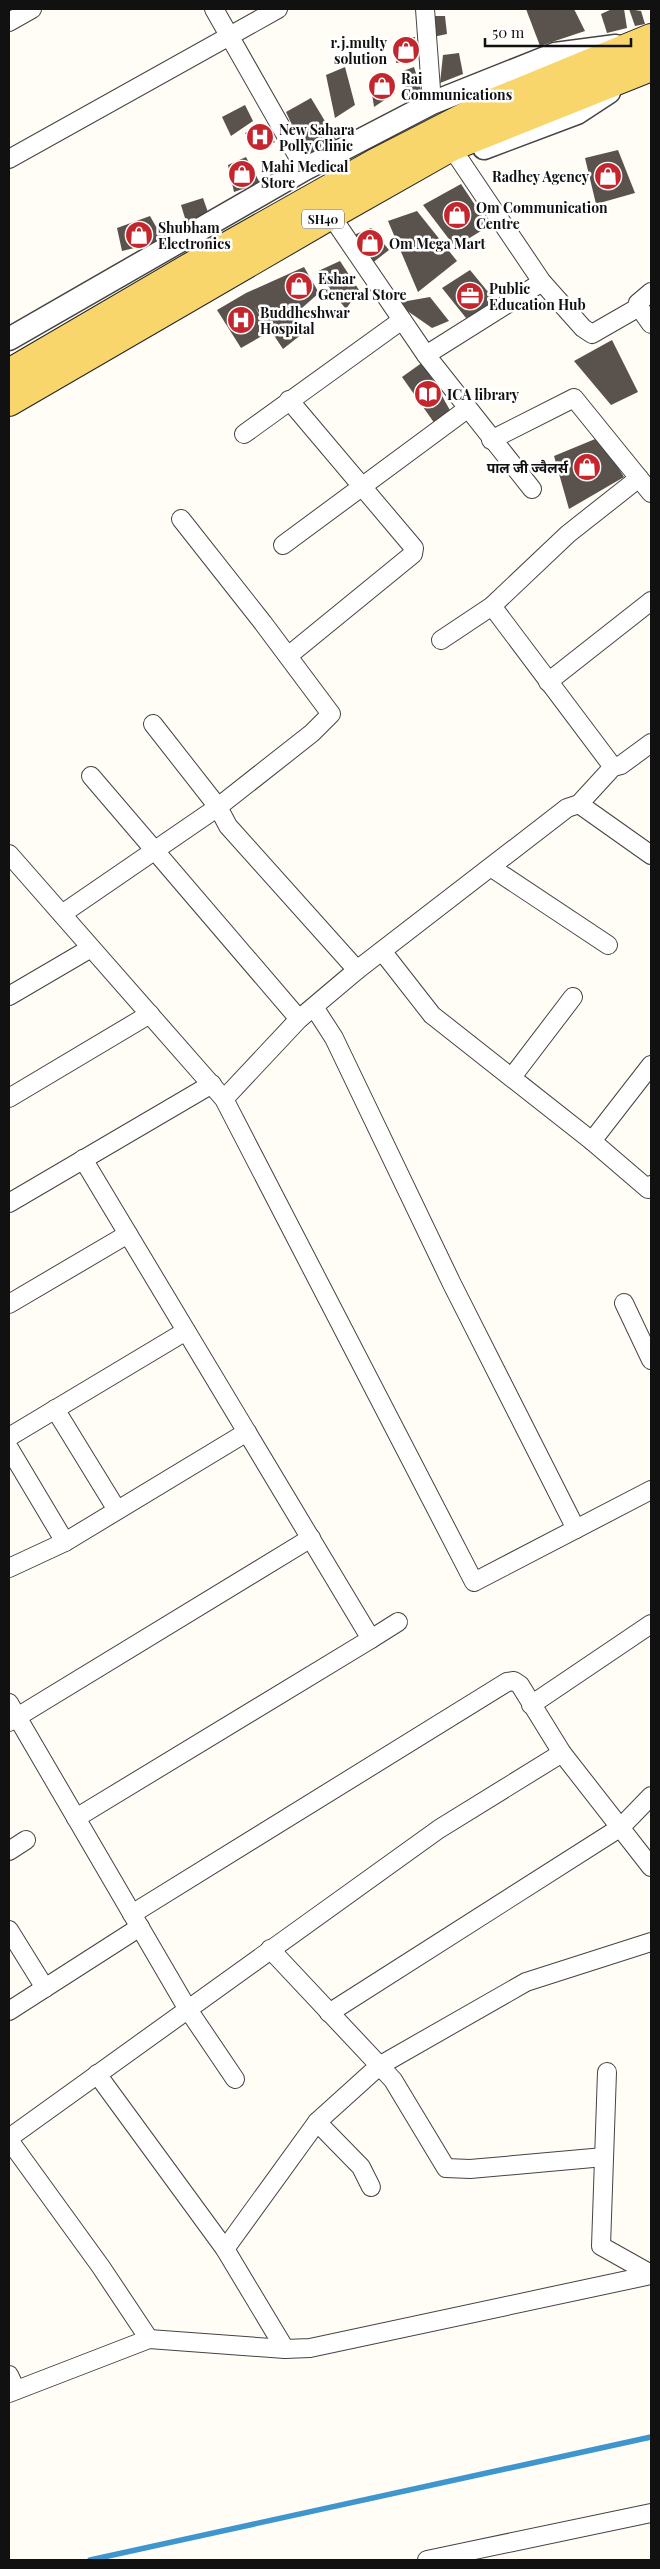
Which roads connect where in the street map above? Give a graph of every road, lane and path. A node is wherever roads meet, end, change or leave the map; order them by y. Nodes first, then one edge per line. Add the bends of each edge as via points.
1 (32, 9) edge
2 (214, 9) edge
3 (278, 9) edge
4 (425, 9) edge
5 (9, 22) edge
6 (229, 36) junction
7 (648, 54) edge
8 (432, 103) junction
9 (454, 153) junction
10 (9, 160) edge
11 (305, 169) junction
12 (336, 222) junction
13 (542, 282) junction
14 (651, 292) edge
15 (639, 307) junction
16 (402, 320) junction
17 (651, 324) edge
18 (9, 338) edge
19 (426, 355) junction
20 (9, 373) edge
21 (290, 400) junction
22 (9, 402) edge
23 (467, 409) junction
24 (9, 415) edge
25 (244, 434) dead end
26 (491, 440) junction
27 (639, 478) junction
28 (364, 487) junction
29 (532, 489) dead end
30 (651, 493) edge
31 (181, 519) dead end
32 (283, 545) dead end
33 (651, 601) edge
34 (492, 606) junction
35 (441, 640) dead end
36 (288, 656) junction
37 (548, 682) junction
38 (153, 724) dead end
39 (651, 743) edge
40 (613, 767) junction
41 (91, 776) dead end
42 (579, 804) junction
43 (218, 807) junction
44 (154, 852) junction
45 (9, 854) edge
46 (651, 855) edge
47 (492, 868) junction
48 (62, 914) junction
49 (608, 945) dead end
50 (91, 948) junction
51 (382, 951) junction
52 (356, 970) junction
53 (9, 996) edge
54 (573, 997) dead end
55 (314, 1007) junction
56 (150, 1014) junction
57 (299, 1020) junction
58 (651, 1065) edge
59 (512, 1077) junction
60 (212, 1084) junction
61 (9, 1098) edge
62 (224, 1098) junction
63 (592, 1141) junction
64 (83, 1159) junction
65 (650, 1189) edge
66 (9, 1203) edge
67 (128, 1234) junction
68 (624, 1303) dead end
69 (9, 1304) edge
70 (186, 1331) junction
71 (651, 1360) edge
72 (55, 1409) junction
73 (247, 1432) junction
74 (9, 1436) edge
75 (9, 1448) edge
76 (651, 1490) edge
77 (117, 1510) junction
78 (576, 1529) junction
79 (311, 1538) junction
80 (65, 1542) junction
81 (9, 1568) edge
82 (398, 1622) dead end
83 (651, 1624) edge
84 (371, 1639) junction
85 (531, 1705) junction
86 (11, 1714) edge
87 (562, 1752) junction
88 (651, 1796) edge
89 (76, 1818) junction
90 (621, 1827) junction
91 (26, 1840) dead end
92 (9, 1851) edge
93 (651, 1867) edge
94 (136, 1921) junction
95 (9, 1930) edge
96 (651, 1942) edge
97 (270, 1950) junction
98 (45, 1988) junction
99 (187, 2008) junction
100 (9, 2012) edge
101 (330, 2012) junction
102 (379, 2066) junction
103 (607, 2072) dead end
104 (97, 2074) junction
105 (235, 2079) dead end
106 (317, 2122) junction
107 (9, 2139) edge
108 (604, 2157) junction
109 (371, 2187) dead end
110 (226, 2249) junction
111 (651, 2274) edge
112 (149, 2339) junction
113 (285, 2349) junction
114 (11, 2386) edge
115 (651, 2513) edge
116 (427, 2560) edge

1 - 5 street
2 - 6 street
3 - 6 street
4 - 8 street
6 - 10 street
6 - 11 street
7 - 8 street via 555,54
7 - 9 main road, SH40
7 - 20 main road, SH40 via 488,105 375,163
8 - 11 street
9 - 12 street
9 - 13 street
9 - 22 main road, SH40 via 322,220
11 - 18 street
12 - 16 street
12 - 24 street
13 - 15 street via 592,334
13 - 19 street
14 - 15 street via 638,303
15 - 17 street
16 - 19 street
16 - 21 street
19 - 23 street
21 - 25 street
21 - 28 street
23 - 26 street
23 - 28 street
26 - 27 street via 574,398
26 - 29 street
27 - 30 street
27 - 34 street via 568,534
28 - 32 street
28 - 36 street via 414,548 414,554
31 - 36 street
33 - 37 street
34 - 35 street
34 - 37 street
36 - 43 street via 331,714 312,733
37 - 40 street
38 - 43 street
39 - 40 street via 621,765
40 - 42 street
41 - 44 street
42 - 46 street
42 - 47 street via 567,808
43 - 44 street
43 - 52 street via 228,826
44 - 48 street
44 - 57 street
45 - 48 street
47 - 49 street
47 - 51 street
48 - 50 street
50 - 53 street
50 - 56 street
51 - 52 street
51 - 59 street via 432,1015
52 - 55 street
54 - 59 street
55 - 57 street
55 - 78 street via 334,1038 452,1284
56 - 60 street
56 - 61 street
57 - 62 street
58 - 63 street
59 - 63 street
60 - 62 street
60 - 64 street
62 - 78 street via 474,1582
63 - 65 street
64 - 66 street
64 - 67 street
67 - 69 street
67 - 70 street
68 - 71 street
70 - 72 street
70 - 73 street
72 - 74 street
72 - 77 street
73 - 77 street
73 - 79 street
75 - 80 street
76 - 78 street
77 - 80 street
79 - 84 street
79 - 86 street
80 - 81 street
82 - 84 street
83 - 85 street
84 - 89 street
85 - 87 street
85 - 94 street via 520,1685 514,1681 507,1682
86 - 89 street
87 - 90 street
87 - 97 street via 439,1829
88 - 90 street
89 - 94 street
90 - 93 street
90 - 101 street
91 - 92 street
94 - 98 street
94 - 99 street
95 - 98 street
96 - 102 street via 526,1982
97 - 99 street
97 - 101 street
98 - 100 street
99 - 104 street
99 - 105 street
101 - 102 street
102 - 106 street
102 - 108 street via 393,2080 446,2168 470,2169
103 - 108 street
104 - 107 street
104 - 110 street
106 - 109 street via 361,2167
106 - 110 street
107 - 112 street via 101,2266
108 - 111 street via 601,2246
110 - 113 street
111 - 113 street via 310,2348
112 - 113 street
112 - 114 street
115 - 116 street

